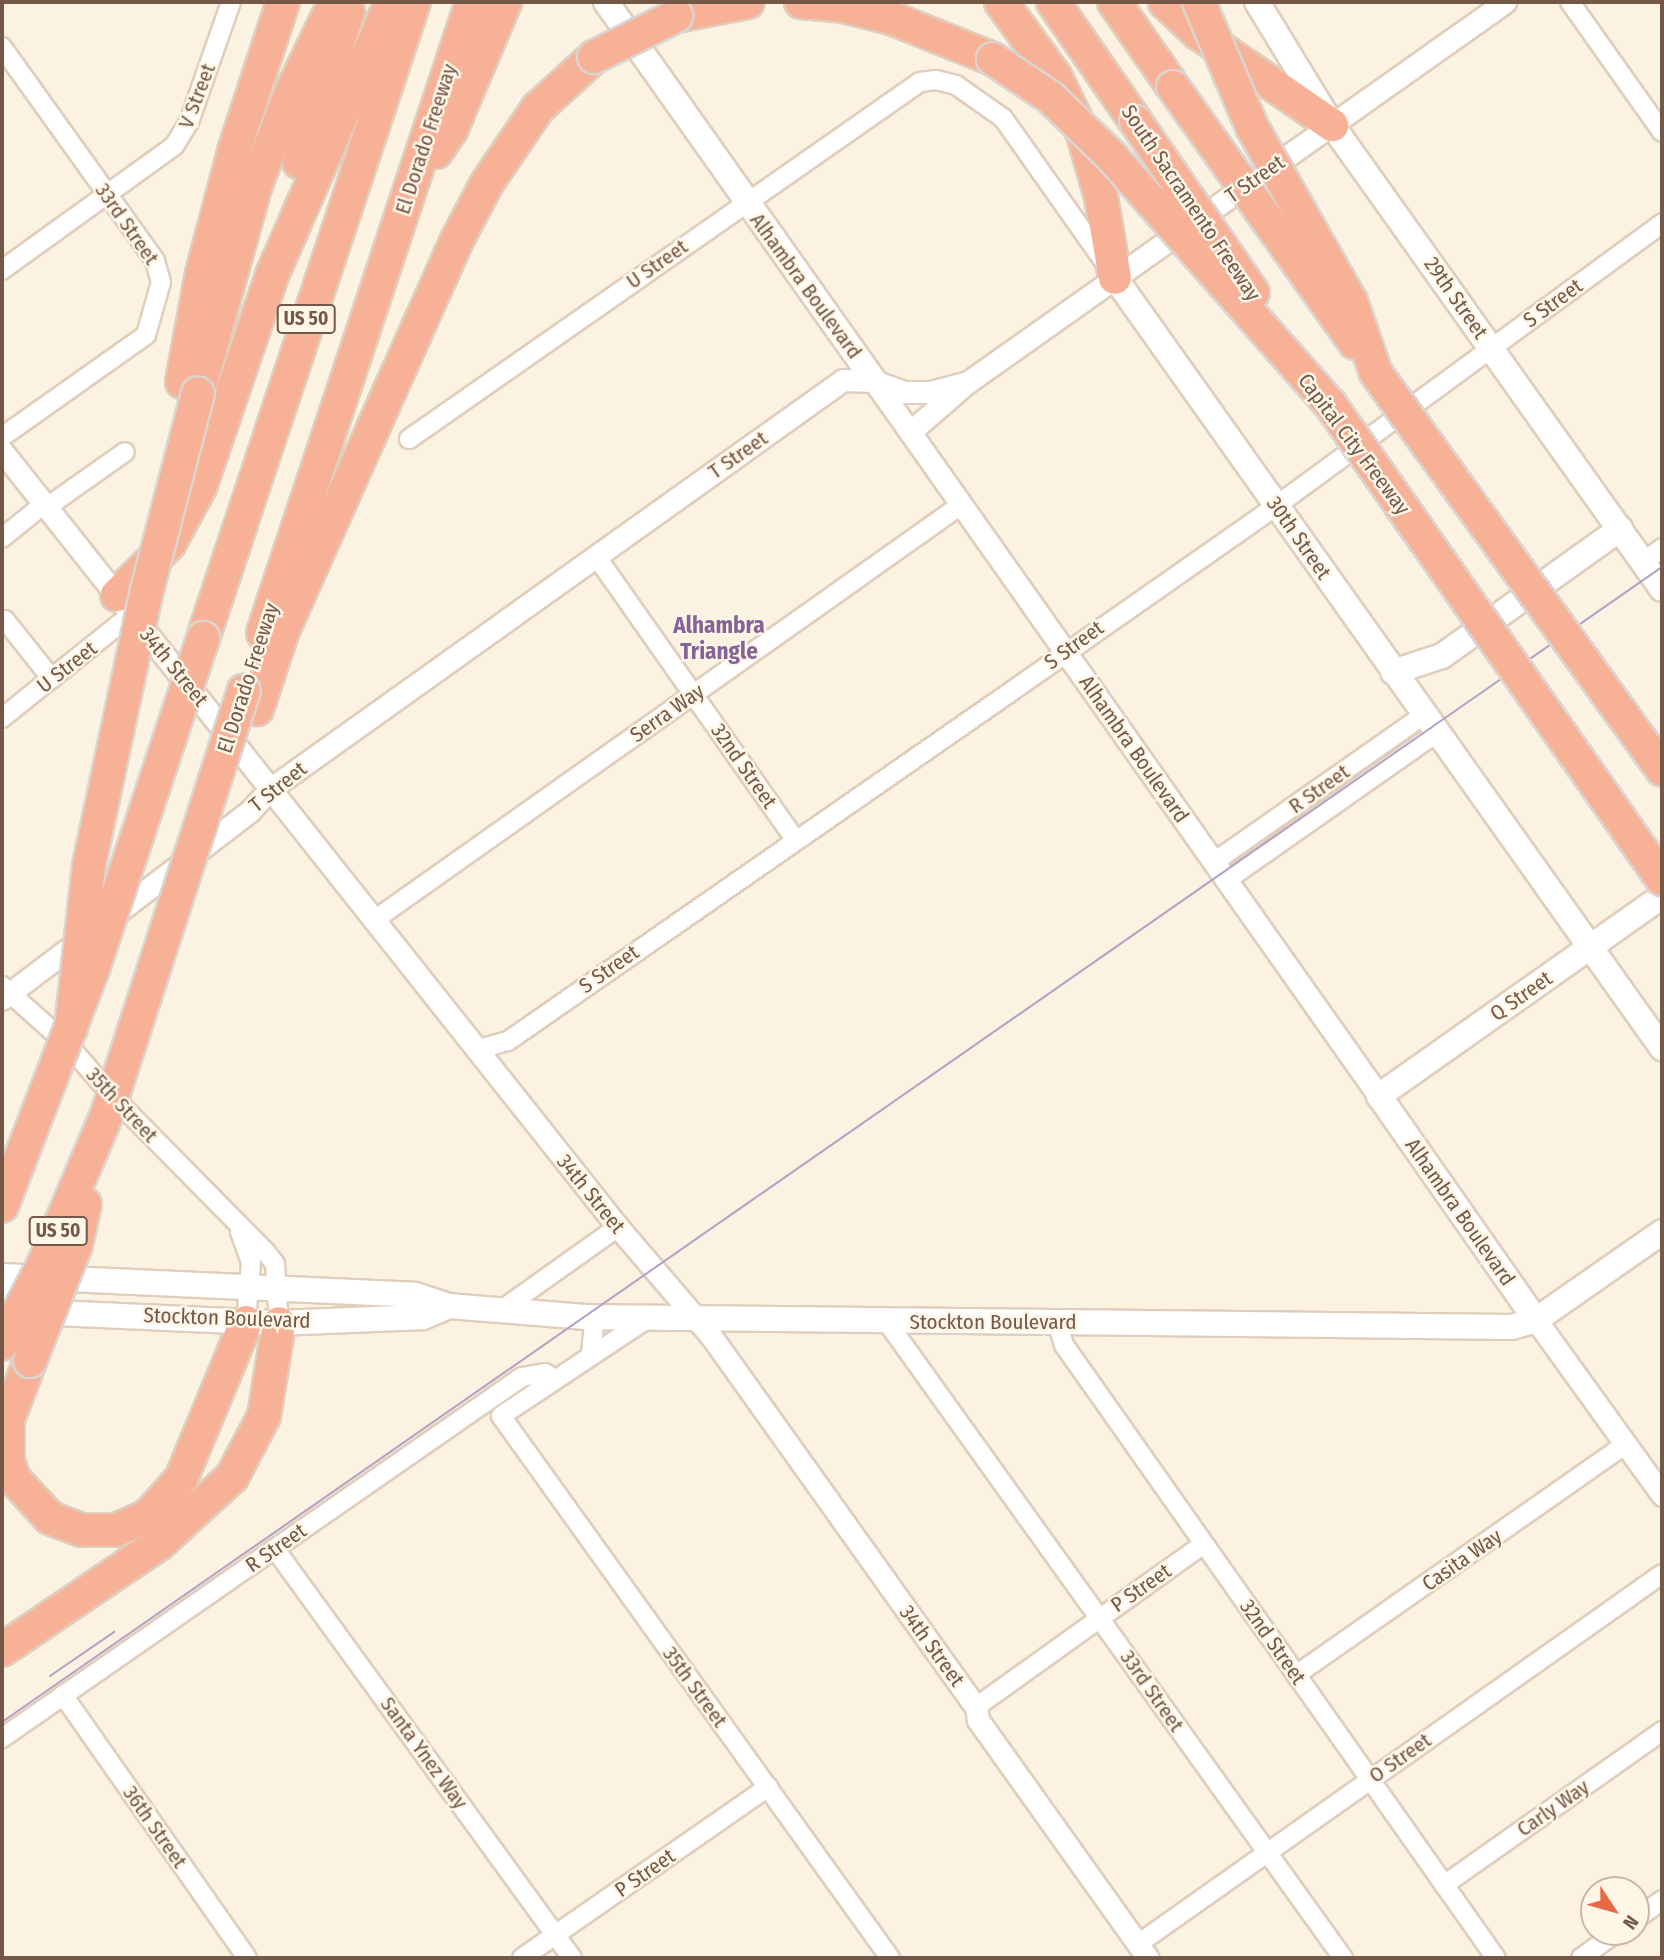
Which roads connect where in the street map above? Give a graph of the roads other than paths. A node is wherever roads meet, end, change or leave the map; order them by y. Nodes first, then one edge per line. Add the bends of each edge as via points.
1 (231, 2) edge
2 (283, 2) edge
3 (335, 2) edge
4 (352, 2) edge
5 (391, 2) edge
6 (414, 2) edge
7 (472, 2) edge
8 (505, 2) edge
9 (606, 2) edge
10 (748, 2) edge
11 (802, 2) edge
12 (1001, 2) edge
13 (1053, 2) edge
14 (1114, 2) edge
15 (1165, 2) edge
16 (1199, 2) edge
17 (1257, 2) edge
18 (1505, 2) edge
19 (1570, 2) edge
20 (904, 8) edge
21 (2, 47) edge
22 (993, 58) junction
23 (904, 90) joint
24 (1332, 125) junction
25 (1662, 132) edge
26 (108, 196) junction
27 (407, 197) junction
28 (745, 201) junction
29 (1662, 223) edge
30 (2, 270) edge
31 (272, 275) junction
32 (1115, 278) junction
33 (1491, 348) junction
34 (1376, 373) junction
35 (874, 381) junction
36 (968, 382) junction
37 (189, 393) junction
38 (1329, 404) junction
39 (910, 432) junction
40 (2, 437) edge
41 (410, 439) dead end
42 (2, 451) edge
43 (125, 452) dead end
44 (961, 505) junction
45 (46, 506) junction
46 (1276, 506) junction
47 (1620, 529) junction
48 (2, 538) edge
49 (596, 556) junction
50 (1657, 570) edge
51 (132, 600) junction
52 (5, 620) dead end
53 (1064, 651) junction
54 (1393, 672) junction
55 (52, 679) junction
56 (693, 694) junction
57 (251, 700) junction
58 (2, 718) edge
59 (1430, 724) junction
60 (1662, 770) edge
61 (270, 789) junction
62 (795, 839) junction
63 (1214, 862) junction
64 (1662, 879) edge
65 (1227, 880) junction
66 (1662, 896) edge
67 (373, 921) junction
68 (1588, 949) junction
69 (4, 993) edge
70 (72, 1028) junction
71 (1662, 1047) edge
72 (476, 1050) junction
73 (1379, 1096) junction
74 (107, 1114) junction
75 (2, 1206) edge
76 (618, 1227) junction
77 (239, 1228) junction
78 (1662, 1232) edge
79 (2, 1276) edge
80 (136, 1285) junction
81 (248, 1290) junction
82 (279, 1290) junction
83 (2, 1294) edge
84 (449, 1306) junction
85 (505, 1308) junction
86 (2, 1312) edge
87 (595, 1317) junction
88 (647, 1319) junction
89 (694, 1321) junction
90 (1536, 1321) junction
91 (246, 1322) junction
92 (887, 1322) junction
93 (1057, 1322) junction
94 (279, 1323) junction
95 (2, 1344) edge
96 (591, 1353) junction
97 (554, 1379) junction
98 (1626, 1444) junction
99 (1662, 1495) edge
100 (1204, 1544) junction
101 (275, 1549) junction
102 (1662, 1574) edge
103 (1100, 1618) junction
104 (2, 1650) edge
105 (1296, 1675) junction
106 (63, 1696) junction
107 (976, 1707) junction
108 (1662, 1731) edge
109 (2, 1738) edge
110 (1370, 1780) junction
111 (768, 1787) junction
112 (1267, 1852) junction
113 (1444, 1885) junction
114 (555, 1934) junction
115 (1598, 1946) edge
116 (1143, 1951) edge
117 (247, 1958) edge
118 (522, 1958) edge
119 (572, 1958) edge
120 (890, 1958) edge
121 (1343, 1958) edge
122 (1496, 1958) edge
123 (1581, 1958) edge

1 - 26 street, V Street via 180,138 159,160
2 - 37 highway via 234,148 202,273
3 - 37 highway via 290,95 255,187
4 - 31 highway via 292,184
5 - 31 highway
6 - 70 highway, US 50, bridge
7 - 27 highway, El Dorado Freeway / US 50
8 - 27 highway via 451,130
9 - 28 main road, Alhambra Boulevard
10 - 57 highway, bridge via 676,16 594,57 538,108 510,145 463,229
11 - 22 highway via 839,5 891,18
12 - 32 highway via 1055,76 1083,134 1101,197
13 - 38 highway, South Sacramento Freeway, bridge
14 - 34 highway, bridge
15 - 24 highway via 1198,33
16 - 34 highway, bridge via 1247,117 1351,300
17 - 24 main road, 29th Street
18 - 24 street, T Street
19 - 25 street
20 - 22 highway, Capital City Freeway
21 - 26 street, 33rd Street
22 - 38 highway, Capital City Freeway, bridge via 1051,98 1112,157
23 - 28 street, U Street
23 - 32 street, 30th Street via 920,82 945,81 1003,118
24 - 32 street, T Street
24 - 33 main road, 29th Street
26 - 30 street, V Street
26 - 40 street, 33rd Street via 159,268 161,282 153,323 141,340
27 - 57 highway, El Dorado Freeway / US 50
28 - 35 main road, Alhambra Boulevard
28 - 41 street, U Street
29 - 33 street, S Street
31 - 51 highway via 200,487
32 - 36 street, T Street
32 - 46 main road, 30th Street
33 - 46 street, S Street
33 - 47 main road, 29th Street
34 - 60 highway, bridge
35 - 36 street, T Street via 904,392 931,392
35 - 39 street, Alhambra Boulevard
35 - 49 street, T Street via 844,380
36 - 39 street
37 - 51 highway, bridge
38 - 64 highway, Capital City Freeway, bridge
39 - 44 street, Alhambra Boulevard
42 - 45 street, 34th Street
43 - 45 street
44 - 53 street, Alhambra Boulevard
44 - 56 street, Serra Way
45 - 48 street
45 - 51 street, 34th Street
46 - 53 street, S Street
46 - 54 main road, 30th Street
47 - 50 main road, 29th Street
47 - 54 main road via 1441,656
49 - 56 street, 32nd Street
49 - 61 street, T Street
51 - 55 street, U Street
51 - 61 street, 34th Street
51 - 70 highway, bridge via 89,865
52 - 55 street
53 - 62 street, S Street
53 - 63 street, Alhambra Boulevard
54 - 59 main road, 30th Street
55 - 58 street, U Street
56 - 62 street, 32nd Street
56 - 67 street, Serra Way
57 - 74 highway, El Dorado Freeway / US 50, bridge via 178,891
59 - 63 street, R Street
59 - 65 street, R Street
59 - 68 main road, 30th Street
61 - 67 street, 34th Street
61 - 69 street, T Street via 250,811
62 - 72 street, S Street via 508,1041
63 - 65 street, Alhambra Boulevard
65 - 73 street, Alhambra Boulevard
66 - 68 main road, Q Street
67 - 72 street, 34th Street
68 - 71 main road, 30th Street
68 - 73 main road, Q Street
69 - 77 street, 35th Street via 69,1046
70 - 75 highway, US 50, bridge
72 - 76 street, 34th Street
73 - 90 main road, Alhambra Boulevard
74 - 91 highway, bridge via 76,1245 8,1419 7,1452 14,1479 50,1518 82,1530 116,1530 148,1516 172,1494
74 - 95 highway, El Dorado Freeway / US 50, bridge via 43,1265
76 - 85 street
76 - 89 street, 34th Street
77 - 81 street, 35th Street via 251,1262
77 - 82 street, 35th Street via 275,1264
78 - 90 main road
79 - 80 main road, Stockton Boulevard
80 - 81 main road, Stockton Boulevard
80 - 83 main road via 97,1299
81 - 82 main road, Stockton Boulevard
81 - 91 street, 35th Street
82 - 84 main road, Stockton Boulevard via 415,1295
82 - 94 street, 35th Street
84 - 85 main road, Stockton Boulevard
84 - 94 main road, Stockton Boulevard via 423,1317
85 - 87 main road, Stockton Boulevard
86 - 91 main road, Stockton Boulevard
87 - 88 main road, Stockton Boulevard
87 - 96 street
88 - 89 main road, Stockton Boulevard
88 - 96 street
89 - 92 main road, Stockton Boulevard
89 - 107 street, 34th Street via 711,1336
90 - 93 main road, Stockton Boulevard via 1512,1327
90 - 98 street, Alhambra Boulevard
91 - 94 main road, Stockton Boulevard
92 - 93 main road, Stockton Boulevard
92 - 103 street, 33rd Street
93 - 100 street, 32nd Street via 1064,1345
94 - 104 highway via 264,1416 232,1477 160,1543
96 - 97 street
97 - 101 street, R Street via 545,1373 522,1377
97 - 111 street, 35th Street via 501,1416
98 - 99 street, Alhambra Boulevard
98 - 105 street, Casita Way
100 - 103 street, P Street
100 - 105 street, 32nd Street
101 - 106 street, R Street
101 - 114 street, Santa Ynez Way
102 - 110 street, O Street
103 - 107 street, P Street
103 - 112 street, 33rd Street
105 - 110 street, 32nd Street
106 - 109 street, R Street
106 - 117 street, 36th Street
107 - 116 street, 34th Street via 978,1720
108 - 113 street, Carly Way
110 - 112 street, O Street
110 - 113 street, 32nd Street
111 - 114 street, P Street
111 - 120 street, 35th Street
112 - 116 street, O Street
112 - 121 street, 33rd Street
113 - 122 street, 32nd Street
114 - 118 street, P Street
114 - 119 street, Santa Ynez Way
115 - 123 street

